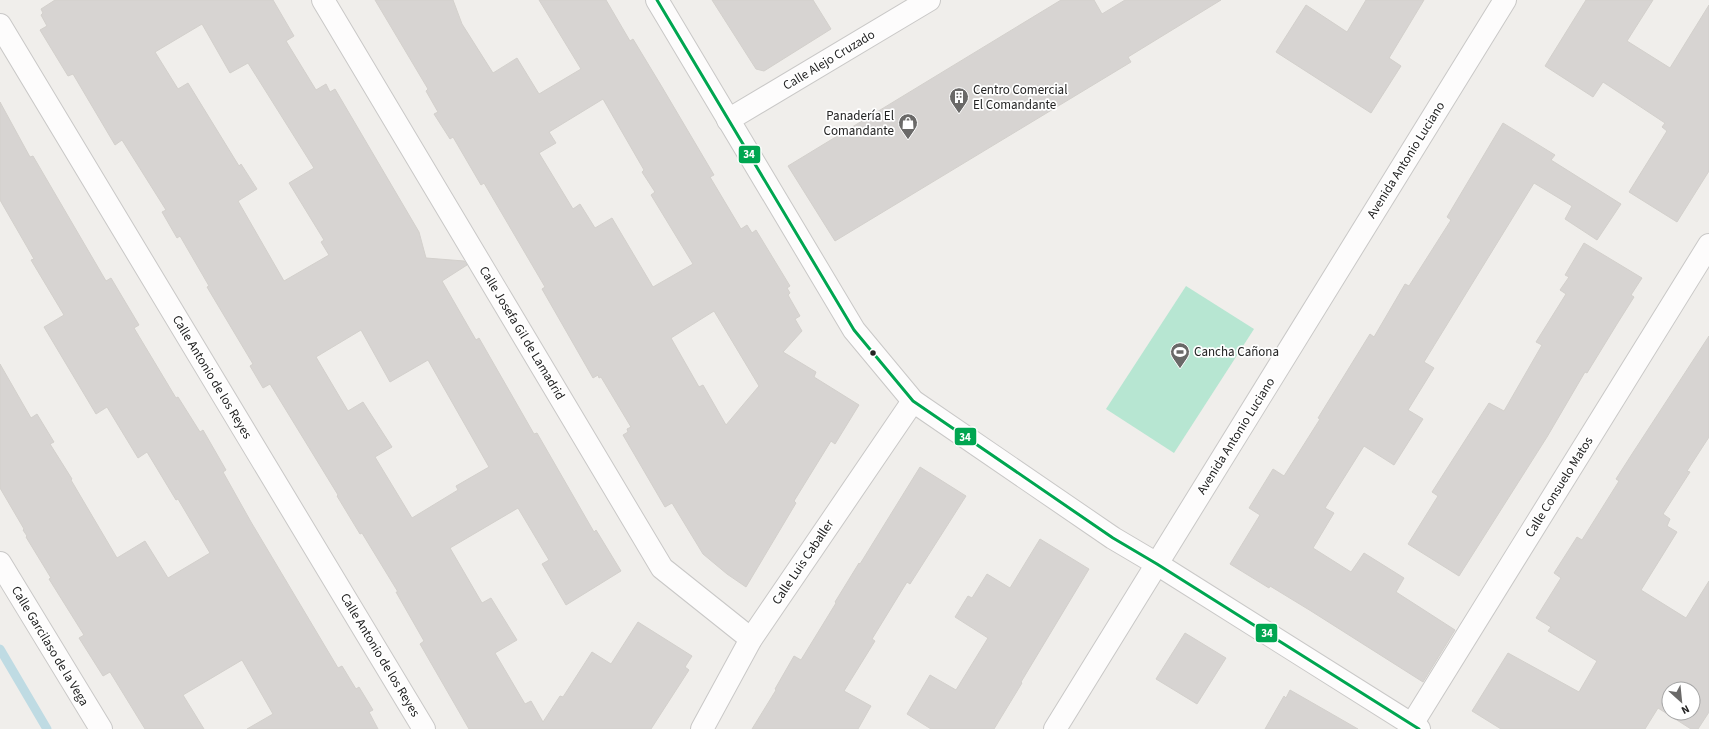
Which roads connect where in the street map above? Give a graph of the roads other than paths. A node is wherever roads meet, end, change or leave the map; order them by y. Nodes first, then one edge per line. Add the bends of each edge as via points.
1 (323, 0) edge
2 (657, 0) edge
3 (929, 0) edge
4 (1505, 0) edge
5 (0, 25) edge
6 (728, 120) junction
7 (1709, 245) edge
8 (913, 401) junction
9 (0, 563) edge
10 (1157, 564) junction
11 (751, 639) junction
12 (1413, 727) edge
13 (101, 729) edge
14 (424, 729) edge
15 (702, 729) edge
16 (1055, 729) edge

1 - 11 street, Calle Josefa Gil de Lamadrid via 662,568
2 - 6 street
3 - 6 street, Calle Alejo Cruzado
4 - 10 street, Avenida Antonio Luciano
5 - 14 street, Calle Antonio de los Reyes
6 - 8 street via 854,330
7 - 12 street, Calle Consuelo Matos
8 - 10 street via 1113,538
8 - 11 street, Calle Luis Caballer
9 - 13 street, Calle Garcilaso de la Vega
10 - 12 street
10 - 16 street, Avenida Antonio Luciano
11 - 15 street, Calle Luis Caballer

